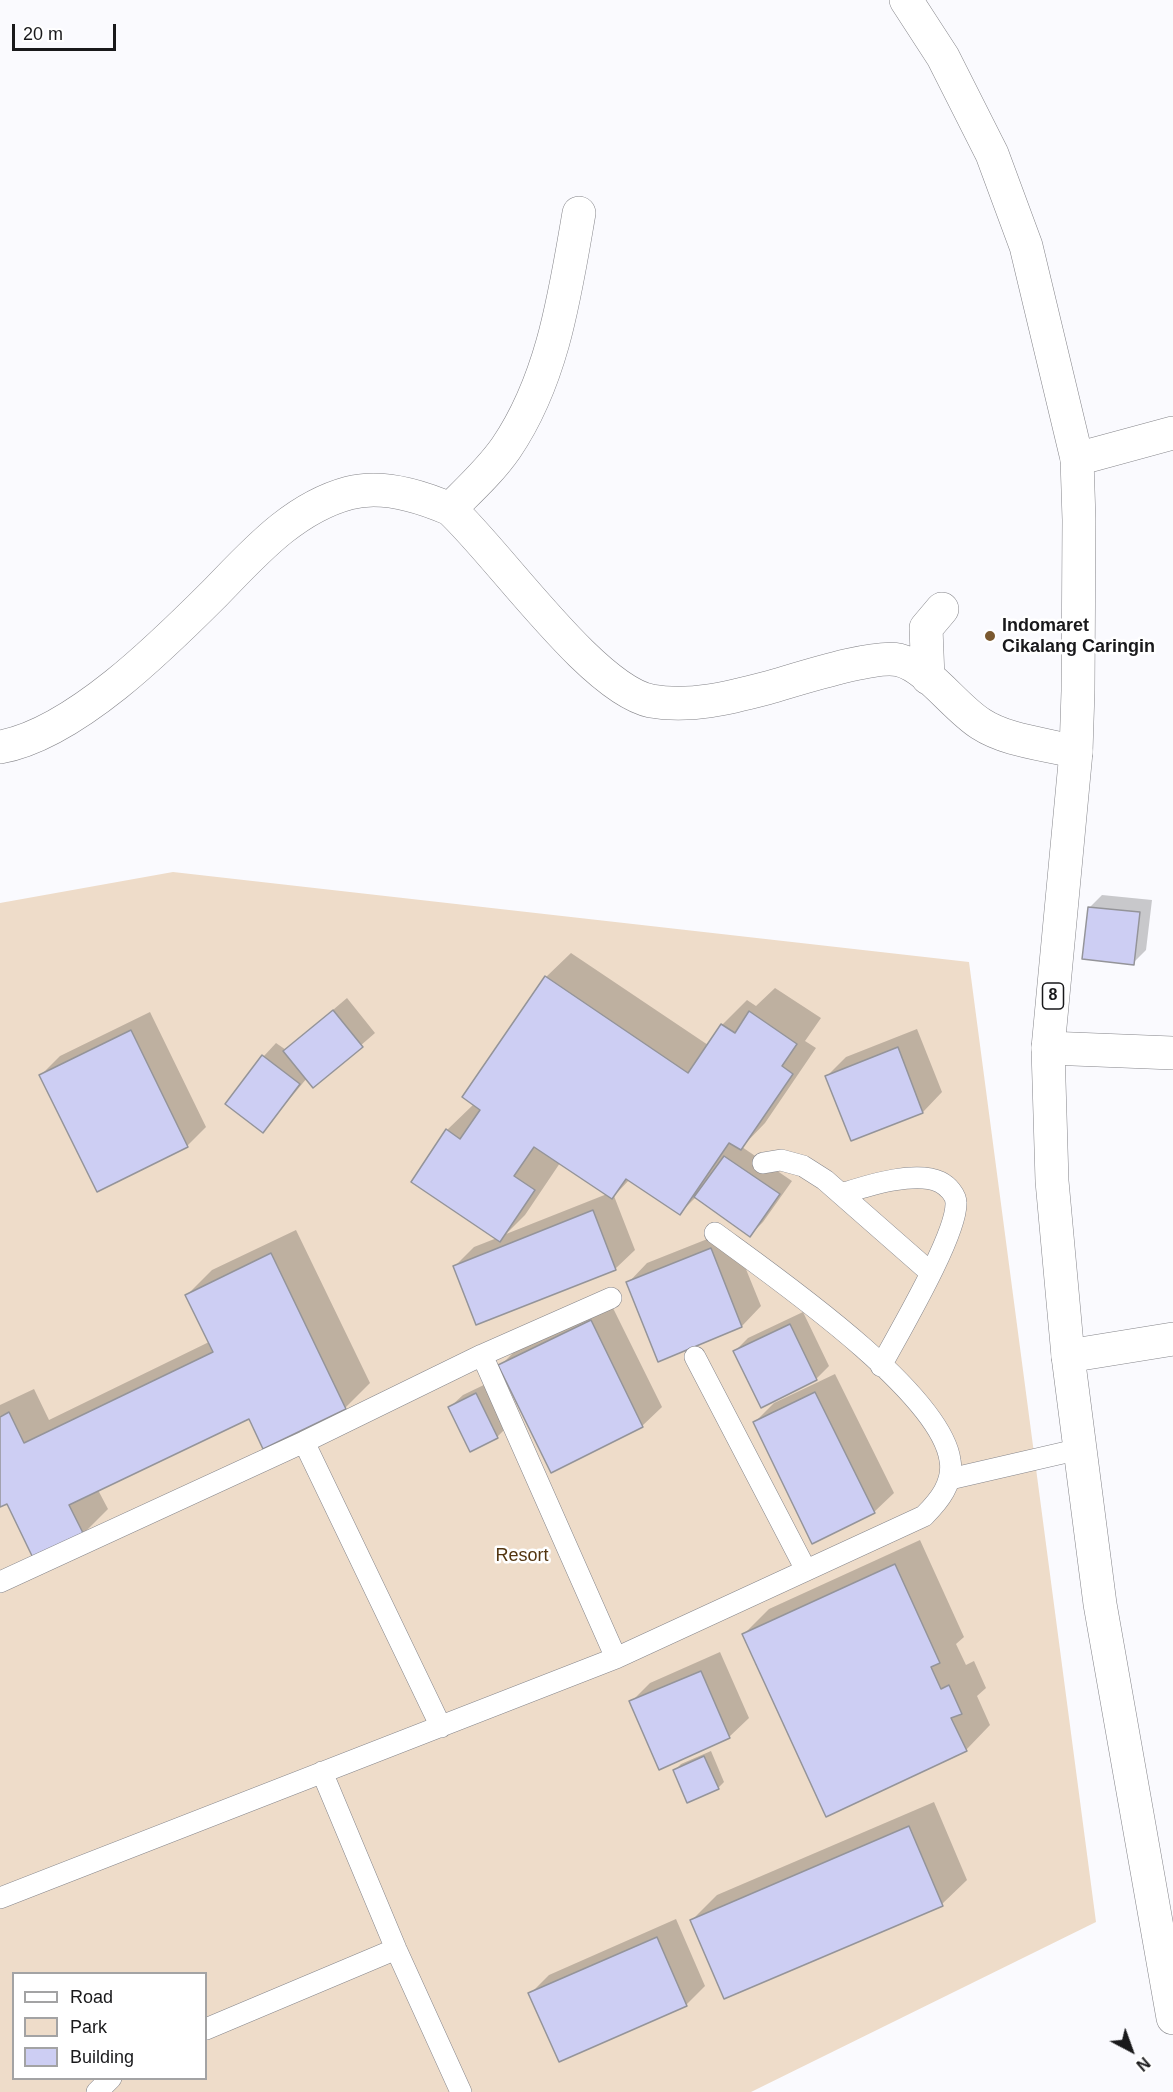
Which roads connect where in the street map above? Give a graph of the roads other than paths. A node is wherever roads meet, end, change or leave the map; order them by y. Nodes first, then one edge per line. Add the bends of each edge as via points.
1 (906, 0) edge
2 (579, 213) dead end
3 (1173, 433) edge
4 (1077, 459) junction
5 (450, 509) junction
6 (942, 609) dead end
7 (928, 678) junction
8 (0, 747) edge
9 (1076, 752) junction
10 (1048, 1048) junction
11 (1173, 1053) edge
12 (763, 1162) dead end
13 (841, 1194) junction
14 (715, 1233) dead end
15 (931, 1272) junction
16 (611, 1298) dead end
17 (1173, 1339) edge
18 (482, 1355) junction
19 (1068, 1356) junction
20 (695, 1357) dead end
21 (882, 1366) junction
22 (304, 1442) junction
23 (1080, 1449) junction
24 (950, 1479) junction
25 (806, 1570) junction
26 (0, 1582) edge
27 (616, 1658) junction
28 (441, 1728) junction
29 (322, 1772) junction
30 (0, 1898) edge
31 (396, 1949) junction
32 (1173, 2018) edge
33 (207, 2029) edge
34 (110, 2080) edge
35 (97, 2092) edge
36 (461, 2092) edge

1 - 4 main road, 8 via 943,57 992,154 1026,246
2 - 5 main road via 559,321 532,398 490,470
3 - 4 main road
4 - 9 main road, 8 via 1080,600
5 - 7 main road via 591,662 633,695 672,703 699,703 886,659 909,664
5 - 8 main road via 418,496 375,491 351,492 302,514 274,535 160,646 78,712 37,738
6 - 7 main road via 926,628
7 - 9 main road via 987,728
9 - 10 main road, 8
10 - 11 main road
10 - 19 main road, 8 via 1052,1181
12 - 13 lane via 781,1160 803,1166
13 - 15 lane
13 - 15 lane via 878,1183 914,1179 940,1182 948,1188 956,1204
14 - 21 lane
15 - 21 lane
16 - 18 lane
17 - 19 main road
18 - 22 lane
18 - 27 lane
19 - 23 main road, 8
20 - 25 lane
21 - 24 lane via 932,1419 950,1460
22 - 26 lane
22 - 28 lane
23 - 24 lane
23 - 32 main road, 8 via 1100,1604
24 - 25 lane via 940,1500 924,1516
25 - 27 lane
27 - 28 lane
28 - 29 lane
29 - 30 lane
29 - 31 lane
31 - 33 lane
31 - 36 lane
34 - 35 lane

